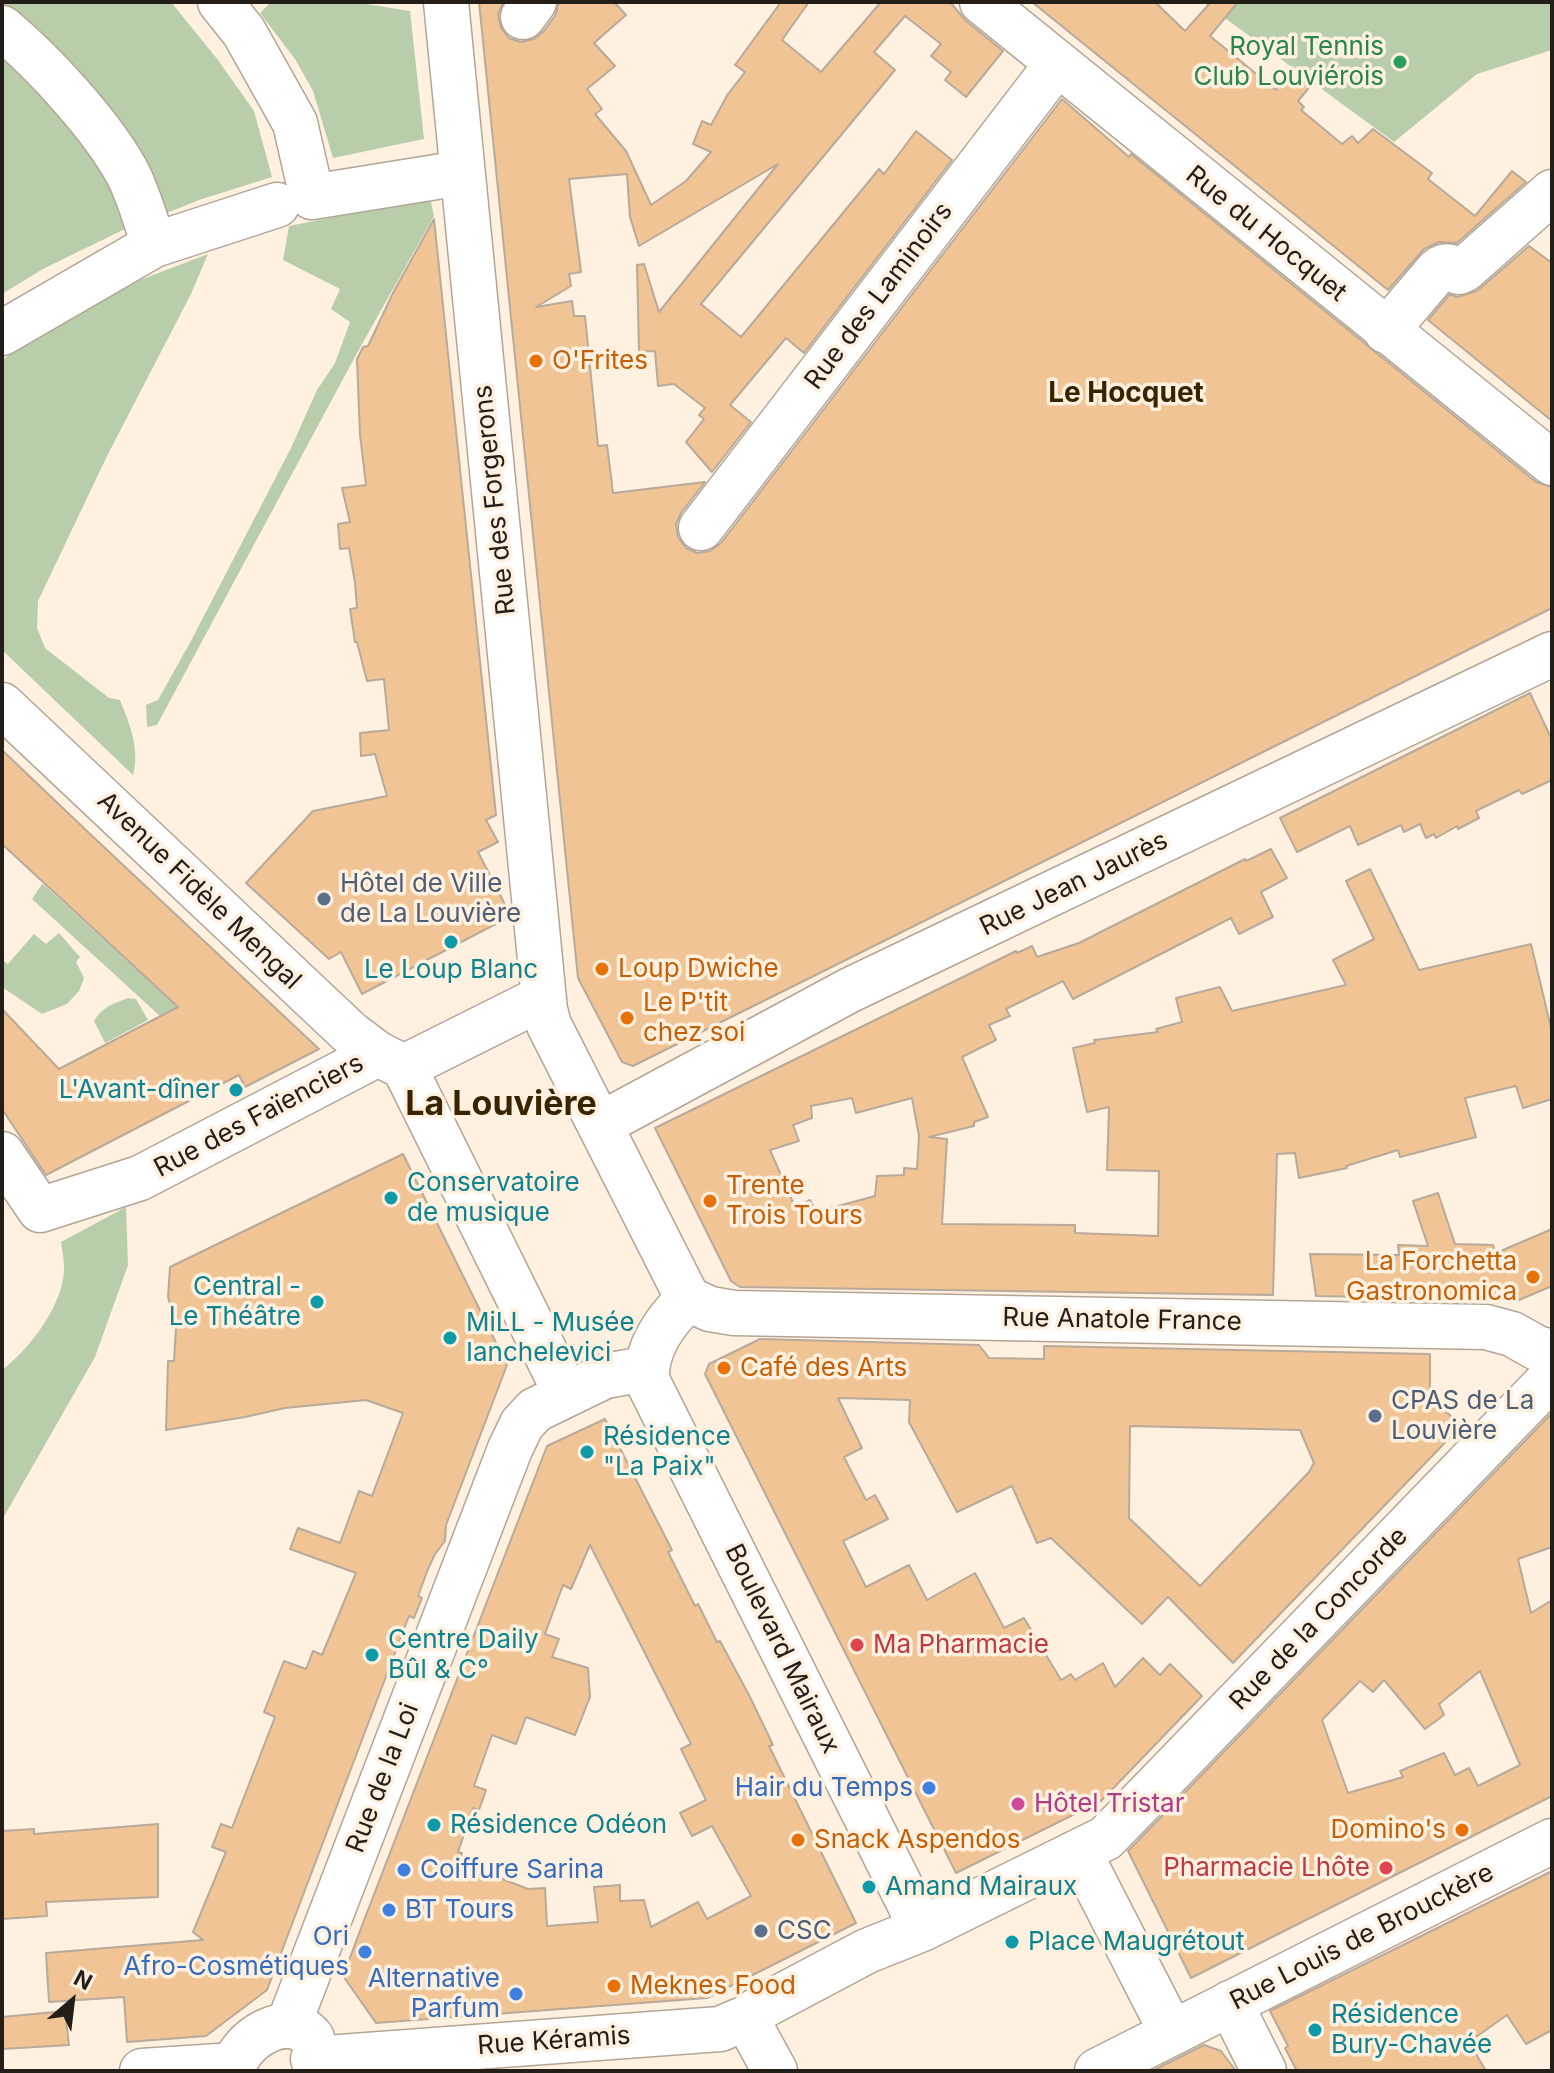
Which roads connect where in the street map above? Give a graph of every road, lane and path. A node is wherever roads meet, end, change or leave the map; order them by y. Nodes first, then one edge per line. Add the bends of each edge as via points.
1 (220, 2) edge
2 (446, 2) edge
3 (982, 2) edge
4 (2, 28) edge
5 (1057, 64) junction
6 (461, 173) junction
7 (1552, 192) edge
8 (277, 205) dead end
9 (154, 245) junction
10 (1386, 331) junction
11 (2, 333) edge
12 (1552, 463) edge
13 (701, 528) dead end
14 (1552, 654) edge
15 (2, 705) edge
16 (542, 998) junction
17 (391, 1060) junction
18 (601, 1124) junction
19 (2, 1154) edge
20 (688, 1299) junction
21 (1552, 1352) edge
22 (645, 1369) junction
23 (1552, 1377) edge
24 (555, 1400) junction
25 (1552, 1841) edge
26 (1079, 1852) junction
27 (922, 1929) junction
28 (1230, 2003) junction
29 (746, 2018) junction
30 (1172, 2033) junction
31 (303, 2052) edge
32 (234, 2068) edge
33 (142, 2071) edge
34 (775, 2071) edge
35 (1097, 2071) edge
36 (1264, 2071) edge

1 - 6 street via 244,32 295,123 312,197
2 - 6 street, Rue des Forgerons
3 - 5 street, Rue du Hocquet
4 - 9 street via 34,55 114,152 129,176
5 - 10 street, Rue du Hocquet
5 - 13 street, Rue des Laminoirs
6 - 16 street, Rue des Forgerons
7 - 10 street via 1465,269 1438,270
8 - 9 street
9 - 11 street
10 - 12 street, Rue du Hocquet
14 - 18 street, Rue Jean Jaurès via 850,990
15 - 17 street, Avenue Fidèle Mengal via 341,1025
16 - 17 street, Rue des Faïenciers
16 - 18 street, Rue des Forgerons via 549,1025
17 - 19 street, Rue des Faïenciers via 140,1178 40,1210
17 - 24 street
18 - 20 street, Rue des Forgerons
20 - 21 street, Rue Anatole France via 734,1313 1486,1327
20 - 22 street via 671,1315
22 - 24 street via 605,1376
22 - 27 street, Boulevard Mairaux
23 - 26 street, Rue de la Concorde via 1106,1838
24 - 31 street, Rue de la Loi via 522,1424 510,1449
25 - 28 street, Rue Louis de Brouckère
26 - 27 street
26 - 30 street
27 - 29 street via 867,1951
28 - 30 street, Rue Louis de Brouckère
28 - 36 street
29 - 31 street, Rue Kéramis via 720,2029
29 - 34 street
30 - 35 street
31 - 32 street, Rue Kéramis via 276,2028 244,2049
32 - 33 street

